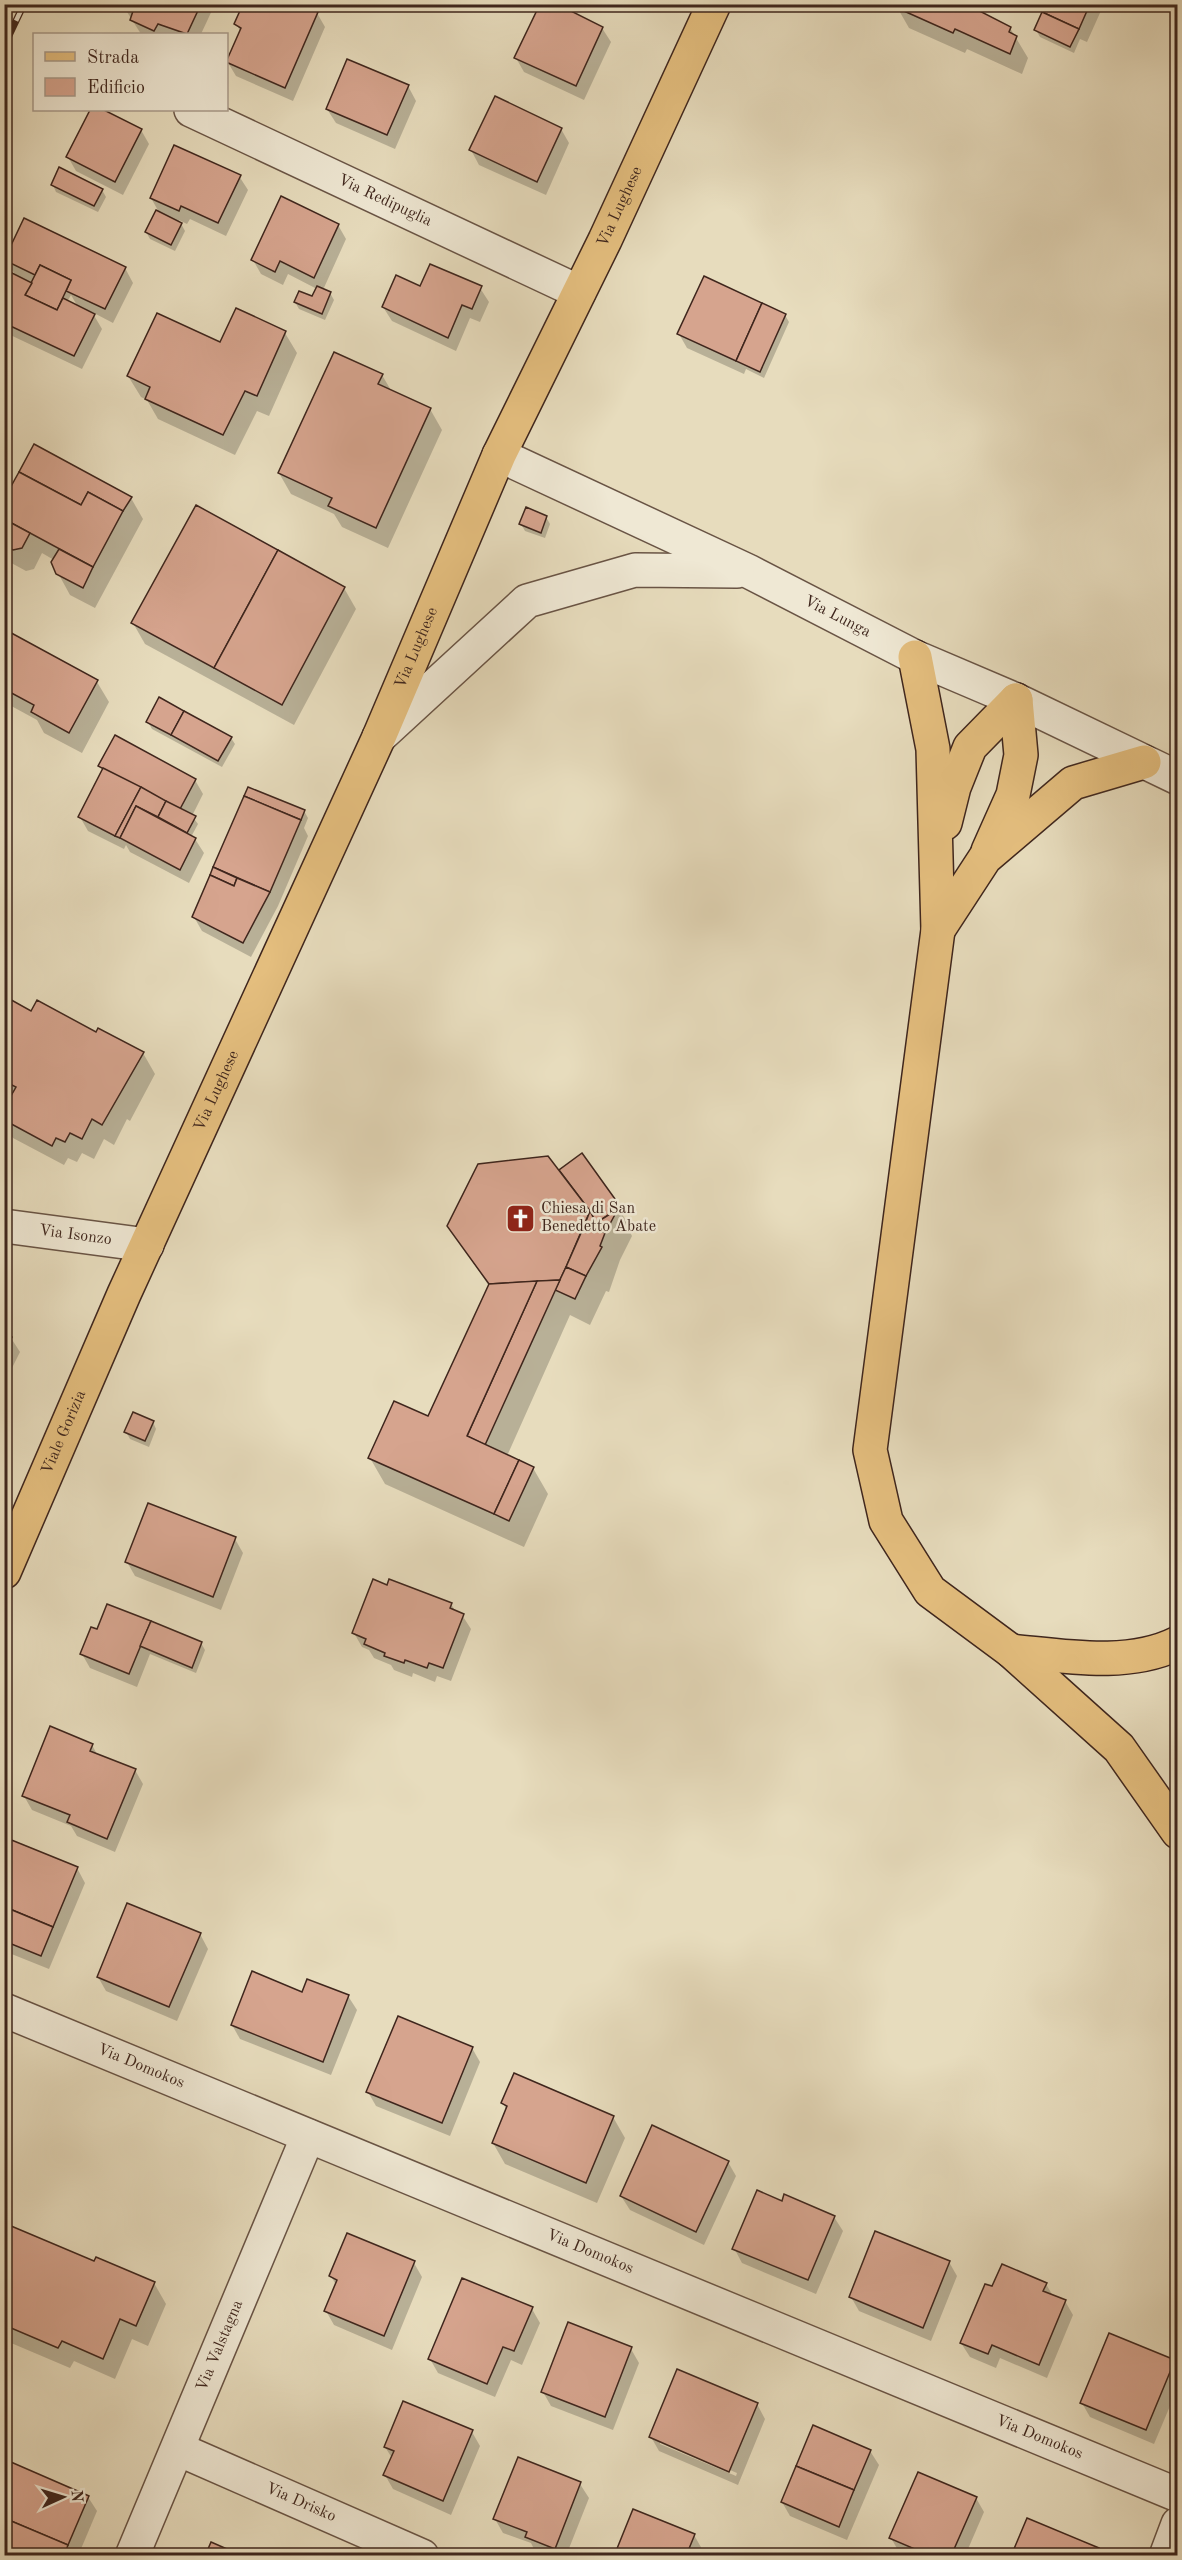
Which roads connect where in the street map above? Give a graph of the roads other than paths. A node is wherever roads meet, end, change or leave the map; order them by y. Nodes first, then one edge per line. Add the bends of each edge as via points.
1 (714, 4) edge
2 (193, 111) edge
3 (579, 292) junction
4 (499, 455) junction
5 (748, 571) junction
6 (915, 657) junction
7 (1016, 700) junction
8 (379, 737) junction
9 (1144, 762) junction
10 (1178, 778) edge
11 (937, 850) junction
12 (985, 858) junction
13 (938, 930) junction
14 (4, 1226) edge
15 (147, 1245) junction
16 (124, 1294) joint
17 (4, 1572) edge
18 (1178, 1643) edge
19 (1011, 1651) junction
20 (1178, 1832) edge
21 (4, 2010) edge
22 (308, 2136) junction
23 (178, 2449) junction
24 (1178, 2495) edge
25 (1178, 2524) edge
26 (132, 2556) edge
27 (422, 2556) edge
28 (1166, 2556) edge

1 - 3 main road, Via Lughese
2 - 3 street, Via Redipuglia
3 - 4 main road, Via Lughese
4 - 5 street, Via Lunga
4 - 8 main road, Via Lughese
5 - 6 street, Via Lunga
5 - 8 street via 635,570 527,601
6 - 7 street, Via Lunga
6 - 11 main road via 933,749
7 - 9 street, Via Lunga
7 - 11 main road via 970,747 954,787
7 - 12 main road via 1021,755 1013,795
8 - 15 main road, Via Lughese
9 - 10 street, Via Lunga
9 - 12 main road via 1073,783
11 - 13 main road
12 - 13 main road
13 - 19 main road via 870,1450 886,1521 930,1591
14 - 15 street, Via Isonzo
15 - 16 main road, Via Lughese
16 - 17 main road, Viale Gorizia
18 - 19 main road via 1107,1660
19 - 20 main road via 1119,1748
21 - 22 street, Via Domokos
22 - 23 street, Via Valstagna
22 - 24 street, Via Domokos
23 - 26 street, Via Valstagna
23 - 27 street, Via Drisko
25 - 28 street

